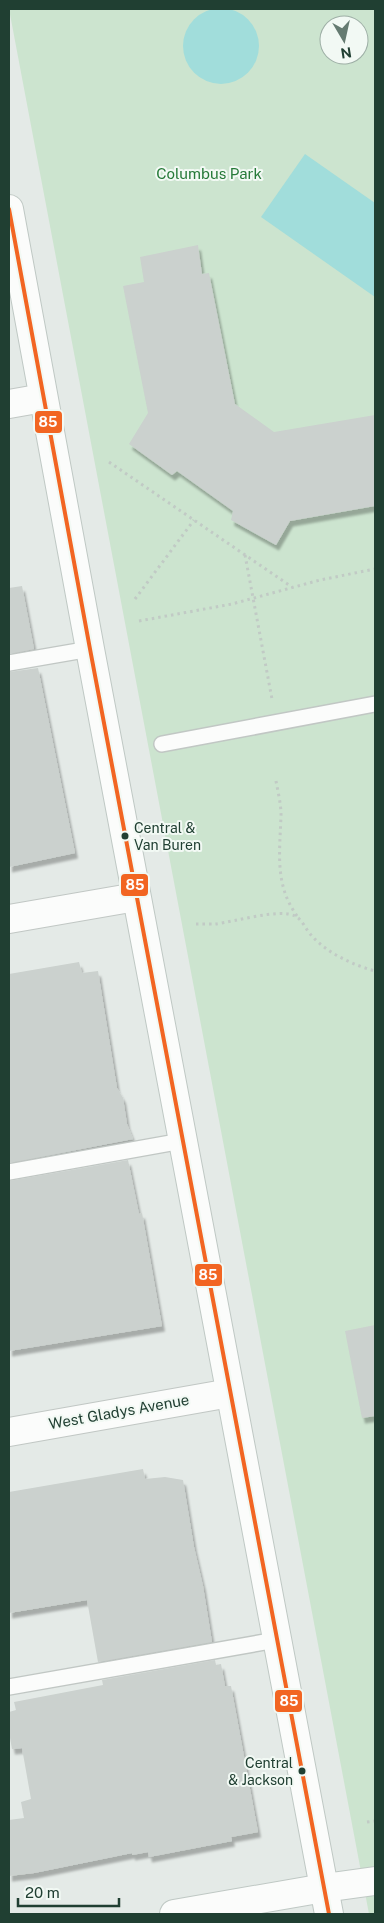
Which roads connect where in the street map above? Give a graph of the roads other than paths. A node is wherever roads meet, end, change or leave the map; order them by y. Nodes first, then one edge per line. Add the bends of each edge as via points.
1 (9, 209) edge
2 (43, 398) junction
3 (9, 404) edge
4 (90, 649) junction
5 (9, 663) edge
6 (375, 704) edge
7 (162, 744) dead end
8 (136, 897) junction
9 (9, 920) edge
10 (182, 1141) junction
11 (9, 1172) edge
12 (230, 1393) junction
13 (9, 1432) edge
14 (276, 1640) junction
15 (9, 1687) edge
16 (375, 1881) edge
17 (324, 1888) junction
18 (174, 1914) edge
19 (329, 1914) edge

1 - 2 street
2 - 3 street
2 - 4 street
4 - 5 lane
4 - 8 street
6 - 7 lane
8 - 9 street
8 - 10 street
10 - 11 lane
10 - 12 street
12 - 13 street, West Gladys Avenue
12 - 14 street
14 - 15 lane
14 - 17 street
16 - 17 street
17 - 18 street
17 - 19 street

